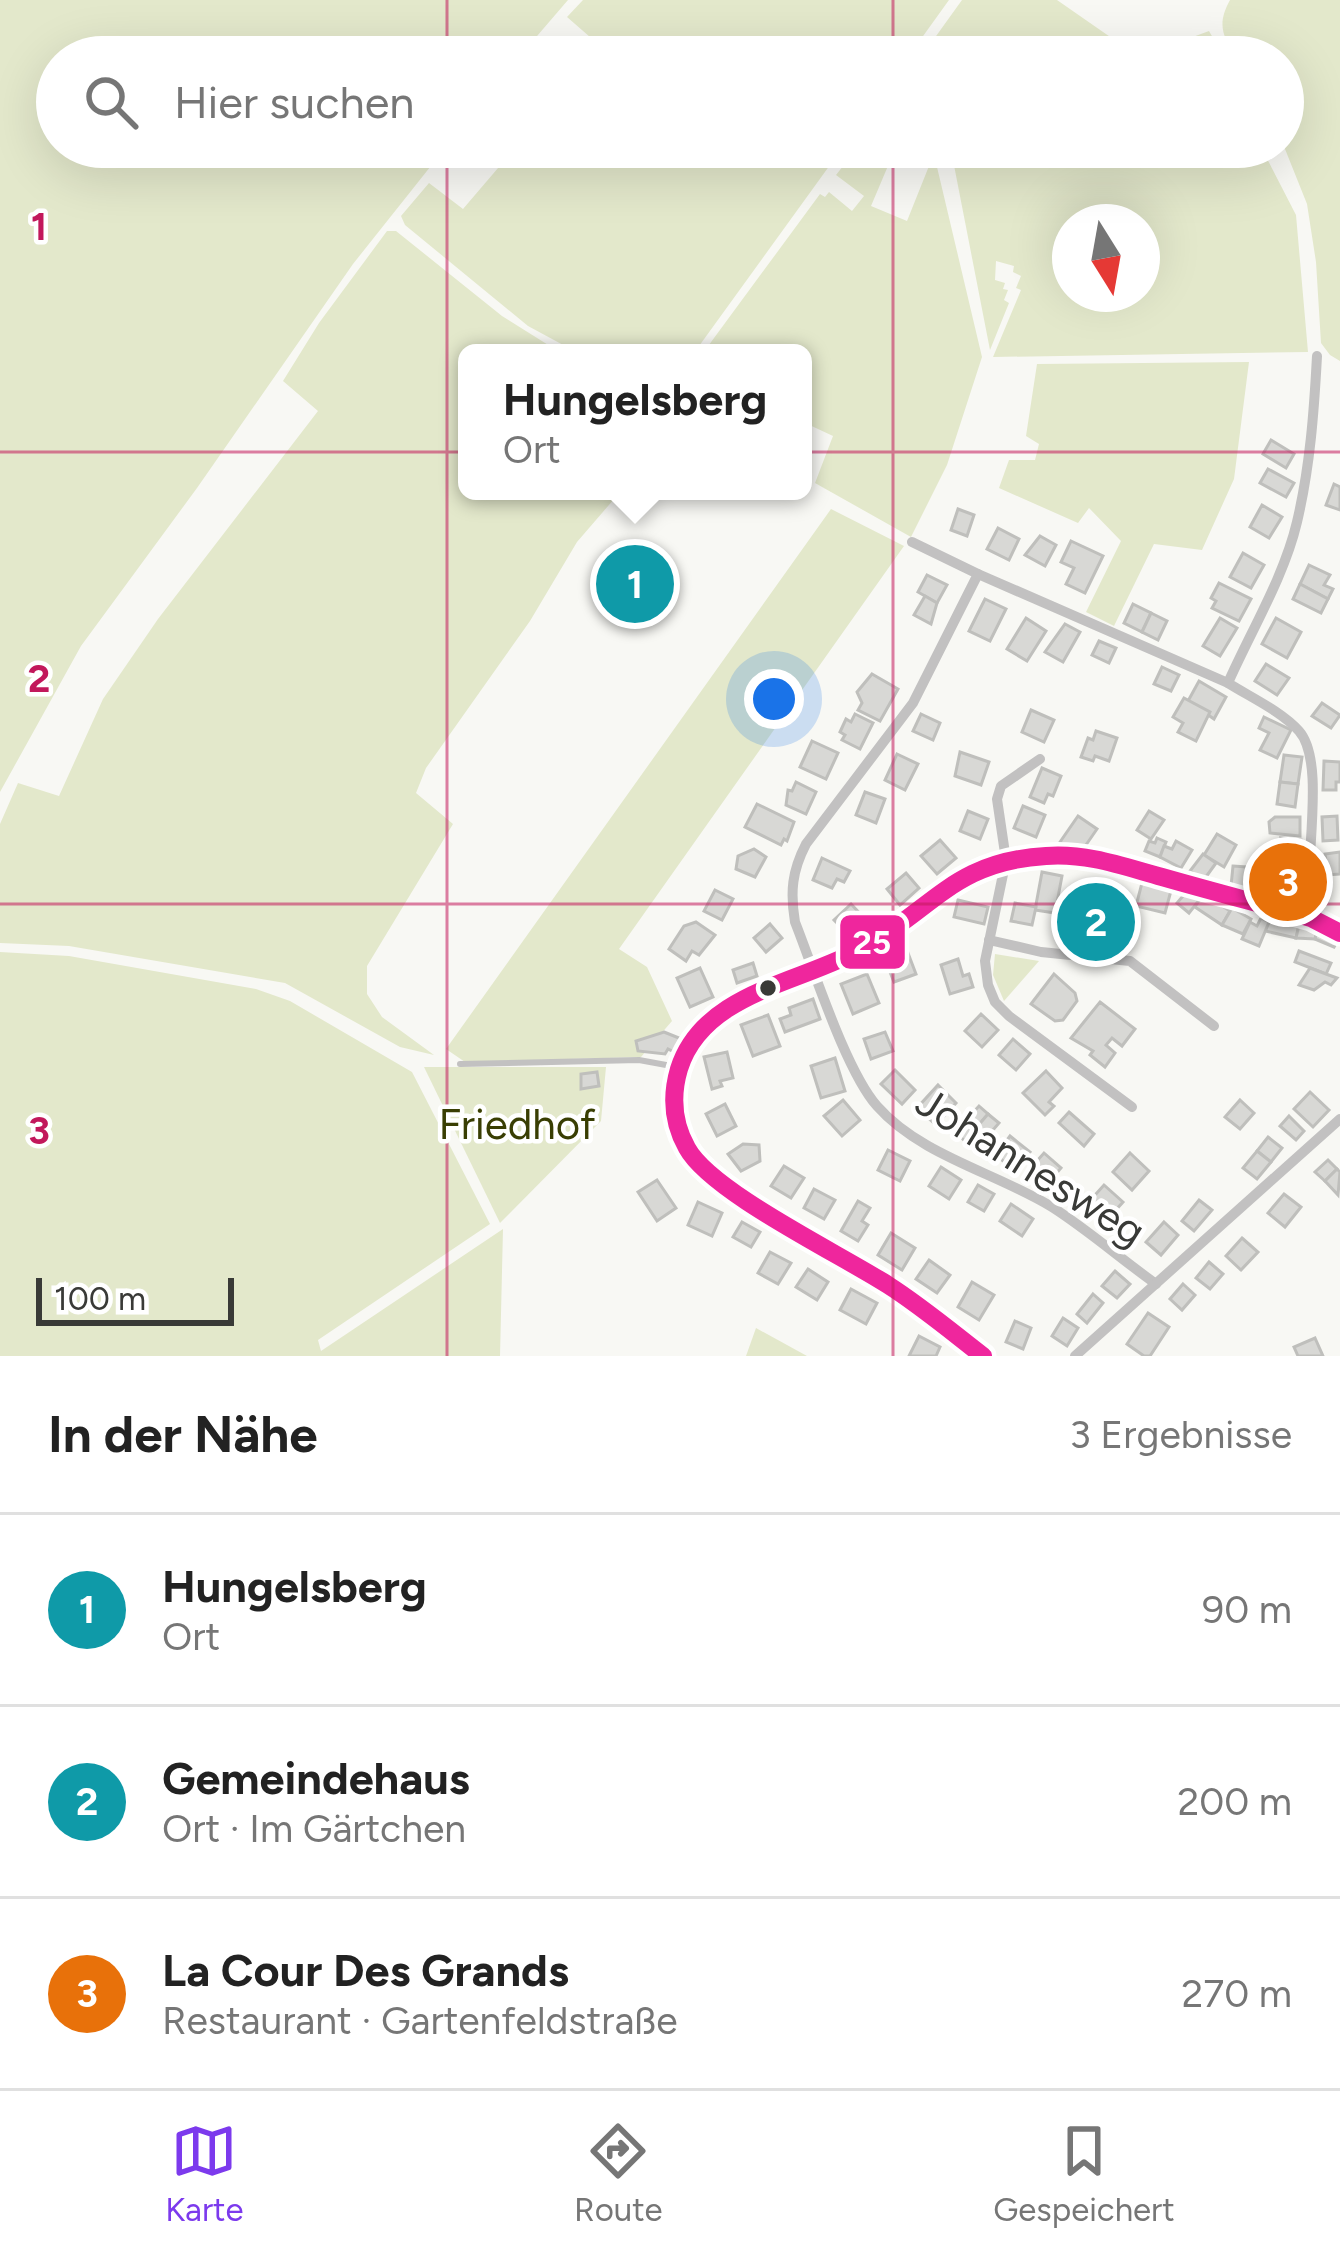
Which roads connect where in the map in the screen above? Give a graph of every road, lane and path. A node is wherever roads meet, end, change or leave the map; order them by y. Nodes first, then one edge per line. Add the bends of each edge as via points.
1 (1317, 356) dead end
2 (912, 542) dead end
3 (978, 574) junction
4 (1228, 683) junction
5 (1040, 759) dead end
6 (1006, 860) junction
7 (1311, 918) junction
8 (1340, 933) edge
9 (989, 940) junction
10 (815, 972) junction
11 (1214, 1026) dead end
12 (460, 1064) dead end
13 (677, 1067) junction
14 (1132, 1107) dead end
15 (1340, 1119) edge
16 (1156, 1284) junction
17 (983, 1356) edge
18 (1076, 1356) edge

1 - 4 street via 1297,523
2 - 3 street
3 - 4 street
3 - 10 street, Johannesweg via 913,703 794,868 795,922
4 - 7 street via 1306,743
5 - 6 street via 1001,787
6 - 7 street via 1088,856
6 - 9 street
6 - 10 street via 970,871 890,932
7 - 8 street
9 - 11 street via 1130,961
9 - 14 street via 985,962 995,1002
10 - 13 street via 727,1009 700,1029
10 - 16 street, Johannesweg via 858,1077 894,1123 1054,1208
12 - 13 lane via 639,1060
13 - 17 street via 676,1126 705,1174 892,1287
15 - 16 street
16 - 18 street

